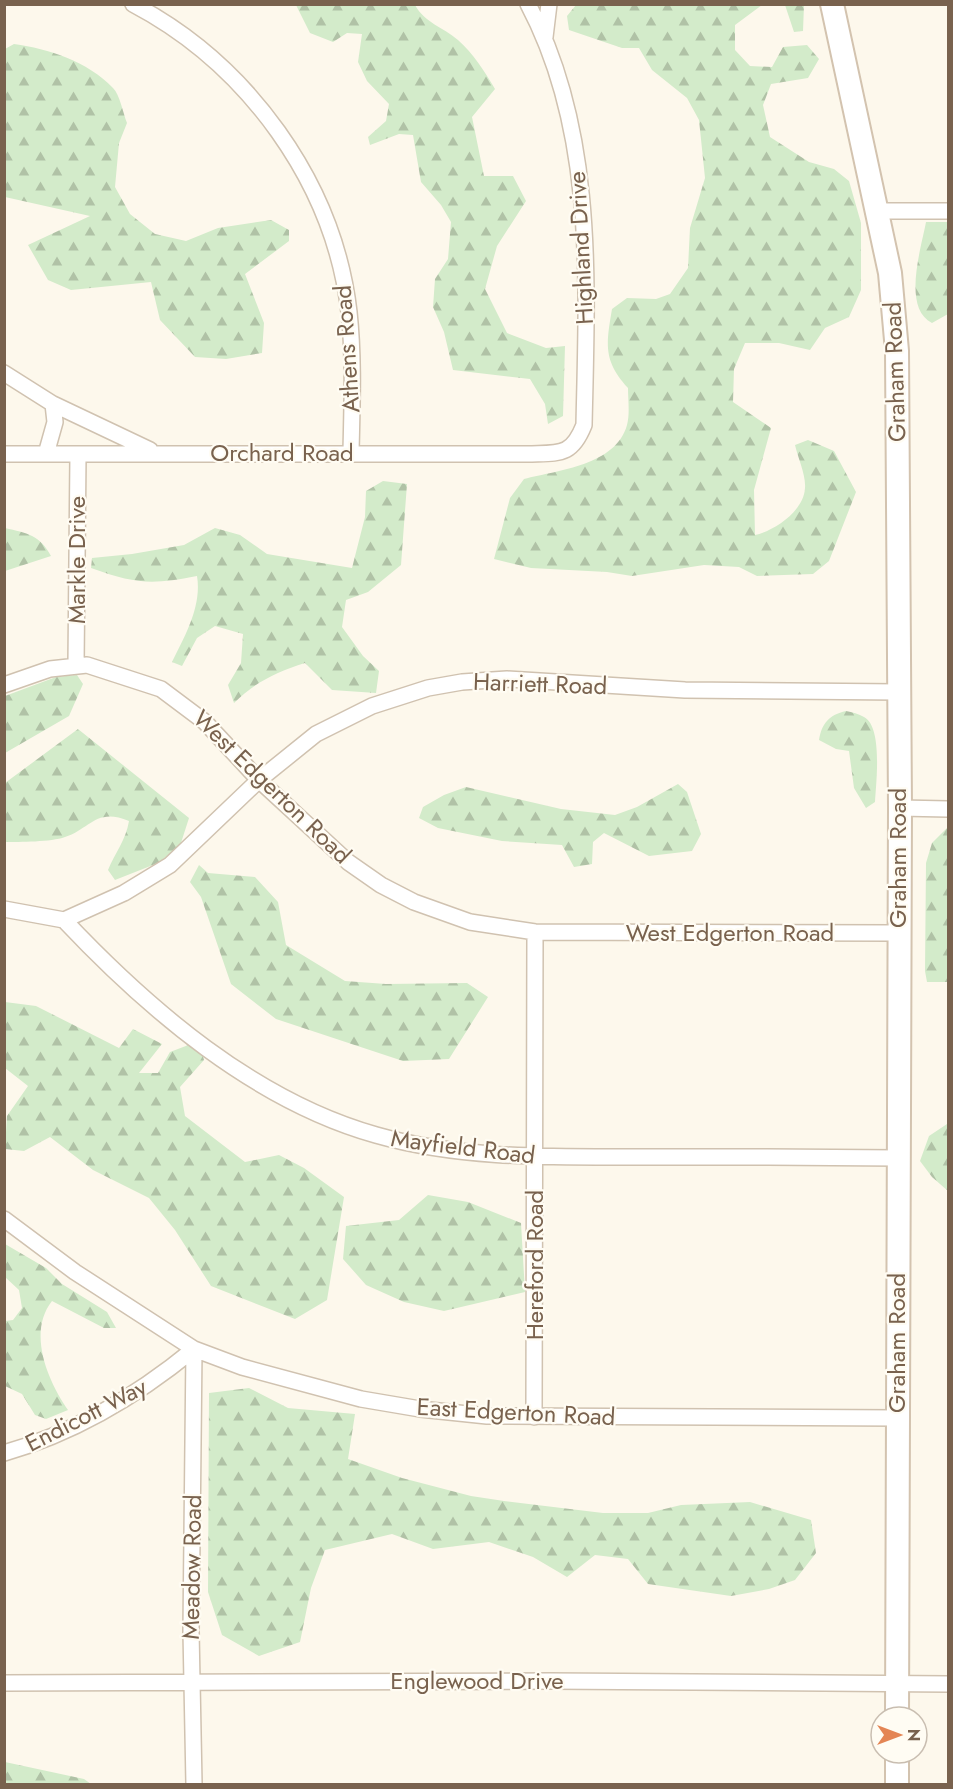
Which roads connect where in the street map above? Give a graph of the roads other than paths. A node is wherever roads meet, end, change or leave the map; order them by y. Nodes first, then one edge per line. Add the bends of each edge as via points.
1 (133, 4) edge
2 (528, 4) edge
3 (549, 4) edge
4 (832, 4) edge
5 (545, 37) junction
6 (877, 212) junction
7 (948, 212) edge
8 (4, 373) edge
9 (53, 404) junction
10 (155, 452) junction
11 (351, 452) junction
12 (4, 453) edge
13 (560, 453) joint
14 (46, 454) junction
15 (78, 454) junction
16 (76, 665) junction
17 (4, 685) edge
18 (898, 692) junction
19 (259, 780) junction
20 (900, 808) junction
21 (948, 809) edge
22 (4, 909) edge
23 (64, 921) junction
24 (535, 932) junction
25 (898, 933) junction
26 (534, 1157) junction
27 (898, 1158) junction
28 (4, 1218) edge
29 (194, 1349) junction
30 (534, 1417) junction
31 (897, 1418) junction
32 (4, 1453) edge
33 (192, 1682) junction
34 (4, 1683) edge
35 (896, 1683) junction
36 (948, 1684) edge
37 (897, 1705) edge
38 (897, 1765) edge
39 (194, 1785) edge
40 (897, 1785) edge

1 - 11 street, Athens Road via 219,64 268,117 306,176 330,232 345,288 352,356
2 - 5 street, Highland Drive
3 - 5 street
4 - 6 main road, Graham Road
5 - 13 street, Highland Drive via 576,157 585,247 584,425 574,446
6 - 7 street
6 - 18 main road, Graham Road via 890,273 897,351
8 - 9 street
9 - 10 street
9 - 14 street via 55,422
10 - 11 street, Orchard Road
10 - 15 street, Orchard Road
11 - 13 street, Orchard Road
12 - 14 street, Orchard Road
14 - 15 street, Orchard Road
15 - 16 street, Markle Drive
16 - 17 street, West Edgerton Road via 50,669
16 - 19 street, West Edgerton Road via 101,668 172,695 205,722
18 - 19 street, Harriett Road via 685,690 507,679 462,682 395,698 339,721 309,739
18 - 20 main road, Graham Road
19 - 23 street, Harriett Road via 170,865 124,893
19 - 24 street, West Edgerton Road via 316,835 381,885 414,902 470,922
20 - 21 street
20 - 25 main road, Graham Road
22 - 23 street
23 - 26 street, Mayfield Road via 97,955 206,1047 300,1105 390,1140 445,1150
24 - 25 street, West Edgerton Road
24 - 26 street, Hereford Road
25 - 27 main road, Graham Road
26 - 27 street, Mayfield Road
26 - 30 street, Hereford Road
27 - 31 main road, Graham Road
28 - 29 street, East Edgerton Road via 75,1272
29 - 30 street, East Edgerton Road via 362,1399 453,1413
29 - 32 street, Endicott Way via 132,1396 51,1436
29 - 33 street, Meadow Road
30 - 31 street, East Edgerton Road
31 - 35 main road, Graham Road
33 - 34 street, Englewood Drive
33 - 35 street, Englewood Drive
33 - 39 street, Meadow Road
35 - 36 street, Englewood Drive
35 - 37 main road, Graham Road
38 - 40 main road

